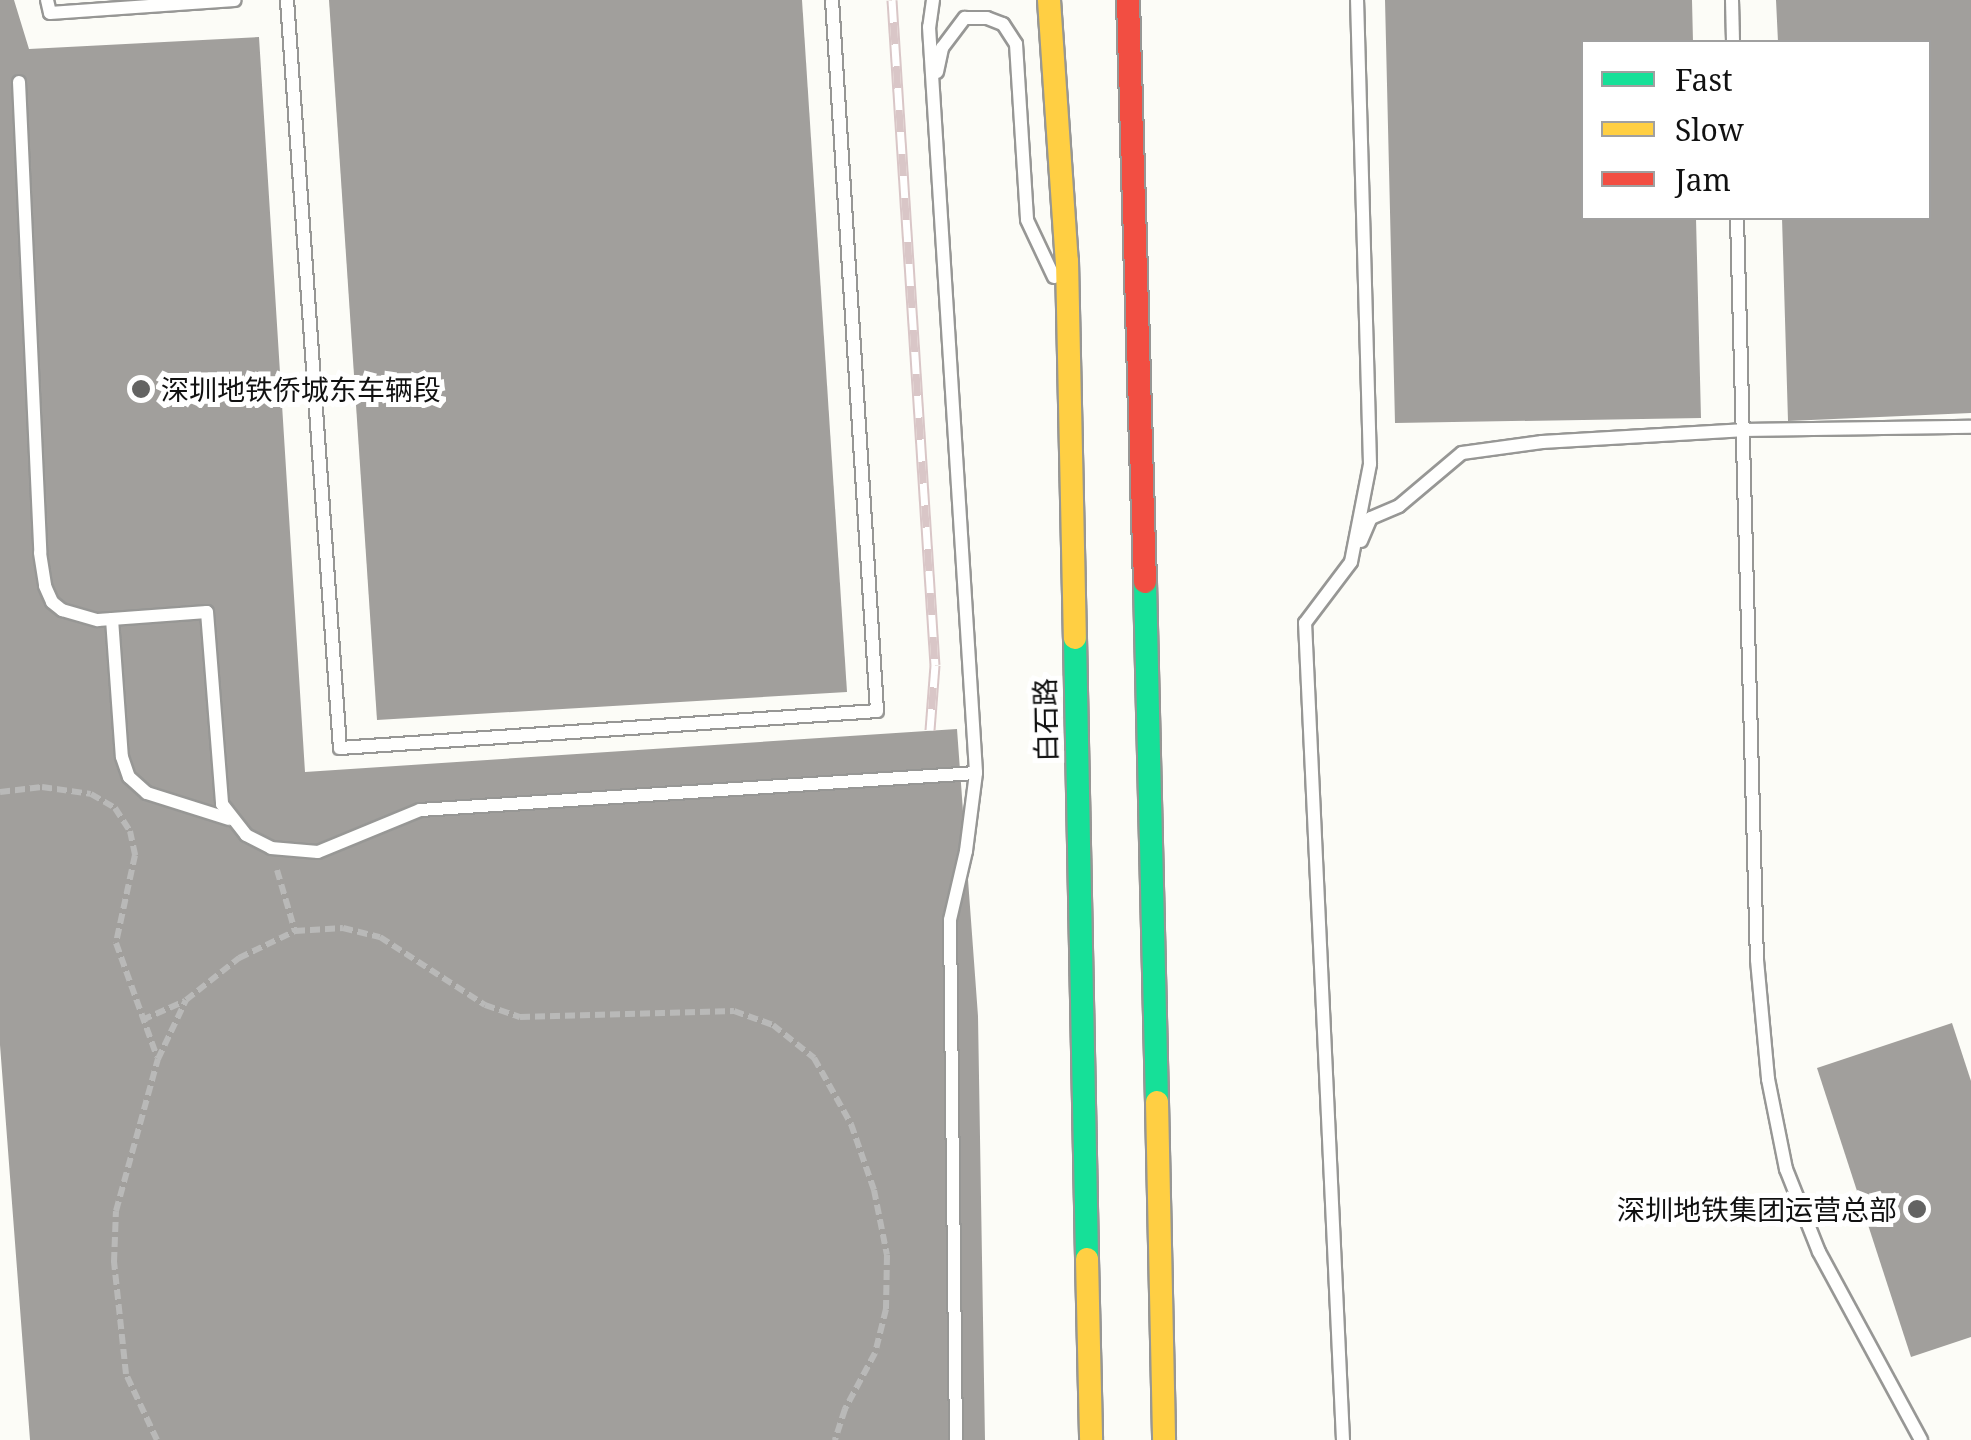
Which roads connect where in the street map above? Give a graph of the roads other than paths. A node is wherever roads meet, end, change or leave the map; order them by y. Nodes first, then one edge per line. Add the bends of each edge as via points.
1 (47, 0) edge
2 (235, 0) edge
3 (286, 0) edge
4 (832, 0) edge
5 (933, 0) edge
6 (1049, 0) edge
7 (1128, 0) edge
8 (1357, 0) edge
9 (1732, 0) edge
10 (1733, 40) edge
11 (19, 82) dead end
12 (934, 89) junction
13 (1738, 220) edge
14 (1067, 306) junction
15 (1971, 427) edge
16 (1742, 430) junction
17 (1351, 562) junction
18 (112, 618) junction
19 (976, 773) junction
20 (229, 819) junction
21 (956, 1440) edge
22 (1091, 1440) edge
23 (1164, 1440) edge
24 (1343, 1440) edge
25 (1922, 1440) edge

1 - 2 lane via 50,12
3 - 4 lane via 340,748 877,711
5 - 12 lane
6 - 14 main road, 白石路
7 - 23 main road
8 - 17 lane via 1370,464
9 - 10 lane
11 - 18 lane via 40,553 52,602 81,617
12 - 14 lane via 952,30 965,18 1003,24 1016,44 1027,220
12 - 19 lane
13 - 16 lane
14 - 22 main road, 白石路
15 - 16 lane
16 - 17 lane via 1462,453 1399,506 1371,518
16 - 25 lane via 1757,960 1768,1079 1786,1168 1819,1252
17 - 24 lane via 1305,623
18 - 20 lane via 128,777 147,793
18 - 20 lane via 207,612 222,804
19 - 20 lane via 420,810 318,852 271,848
19 - 21 lane via 950,920

